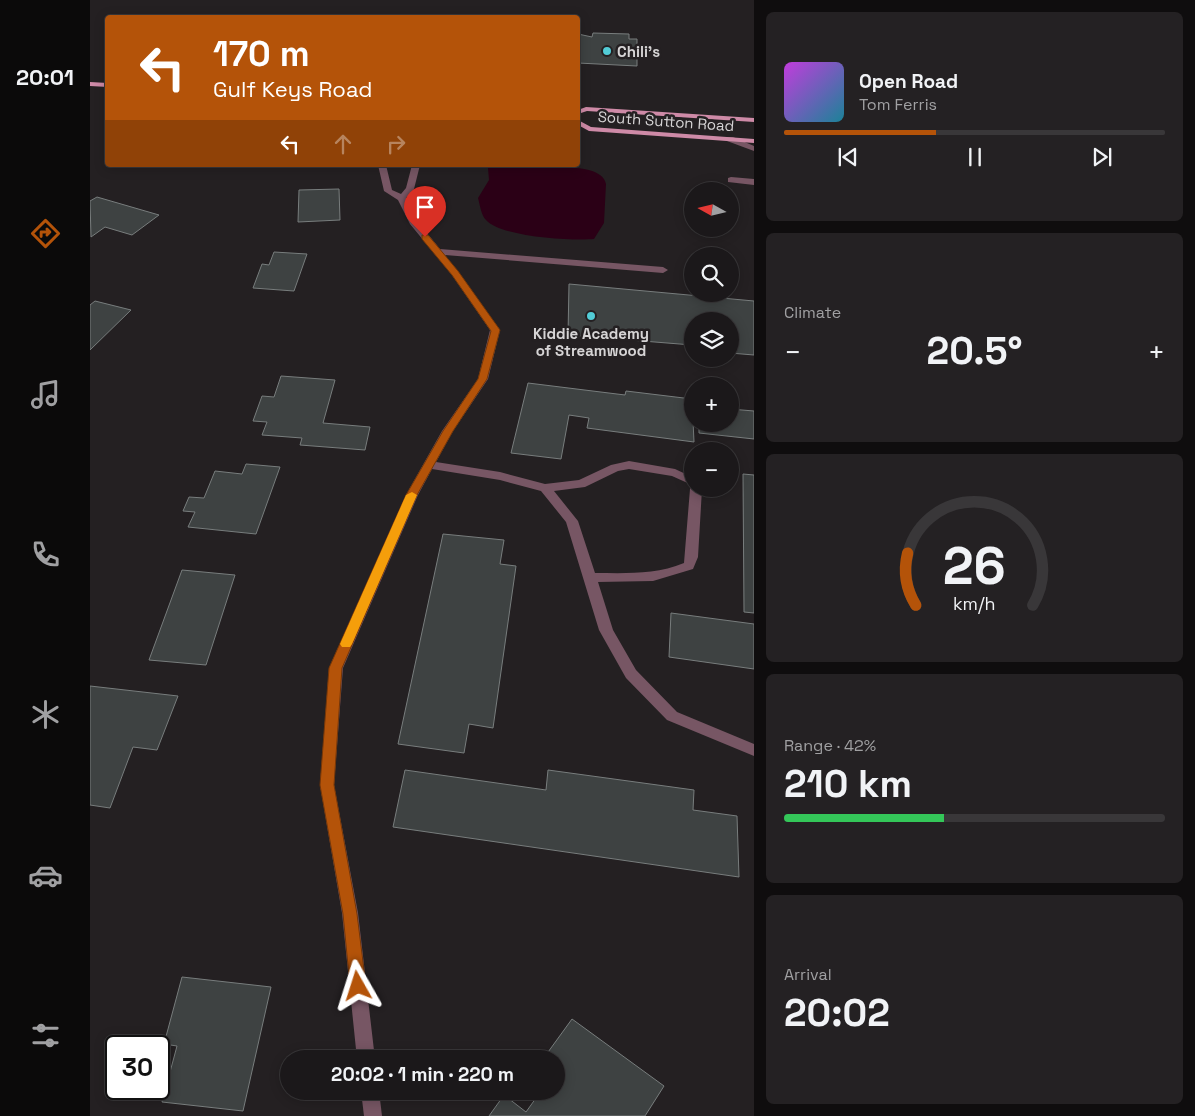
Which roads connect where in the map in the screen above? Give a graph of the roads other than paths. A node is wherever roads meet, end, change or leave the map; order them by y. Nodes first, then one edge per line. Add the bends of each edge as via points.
1 (90, 84) edge
2 (105, 85) edge
3 (580, 111) edge
4 (754, 120) edge
5 (580, 123) edge
6 (730, 139) junction
7 (754, 141) edge
8 (754, 149) edge
9 (382, 167) edge
10 (416, 167) edge
11 (730, 180) dead end
12 (754, 182) edge
13 (402, 198) junction
14 (438, 252) junction
15 (663, 270) dead end
16 (429, 465) junction
17 (684, 477) edge
18 (545, 488) junction
19 (696, 497) edge
20 (590, 578) junction
21 (754, 750) edge
22 (365, 1050) edge
23 (371, 1100) edge
24 (372, 1116) edge

1 - 2 main road
3 - 4 main road, South Sutton Road via 586,109
5 - 6 main road, South Sutton Road via 589,129
6 - 7 main road, South Sutton Road
6 - 8 street
9 - 13 street via 388,191
10 - 13 street via 410,189
11 - 12 street
13 - 14 street via 412,222
14 - 15 street
14 - 16 street via 495,330 483,379
16 - 18 street via 500,476
16 - 22 street via 412,495 336,668 327,785 350,914
17 - 18 street via 629,465 581,484
18 - 20 street via 572,521
19 - 20 street via 689,566 662,574
20 - 21 street via 606,630 630,674 672,716
23 - 24 street

